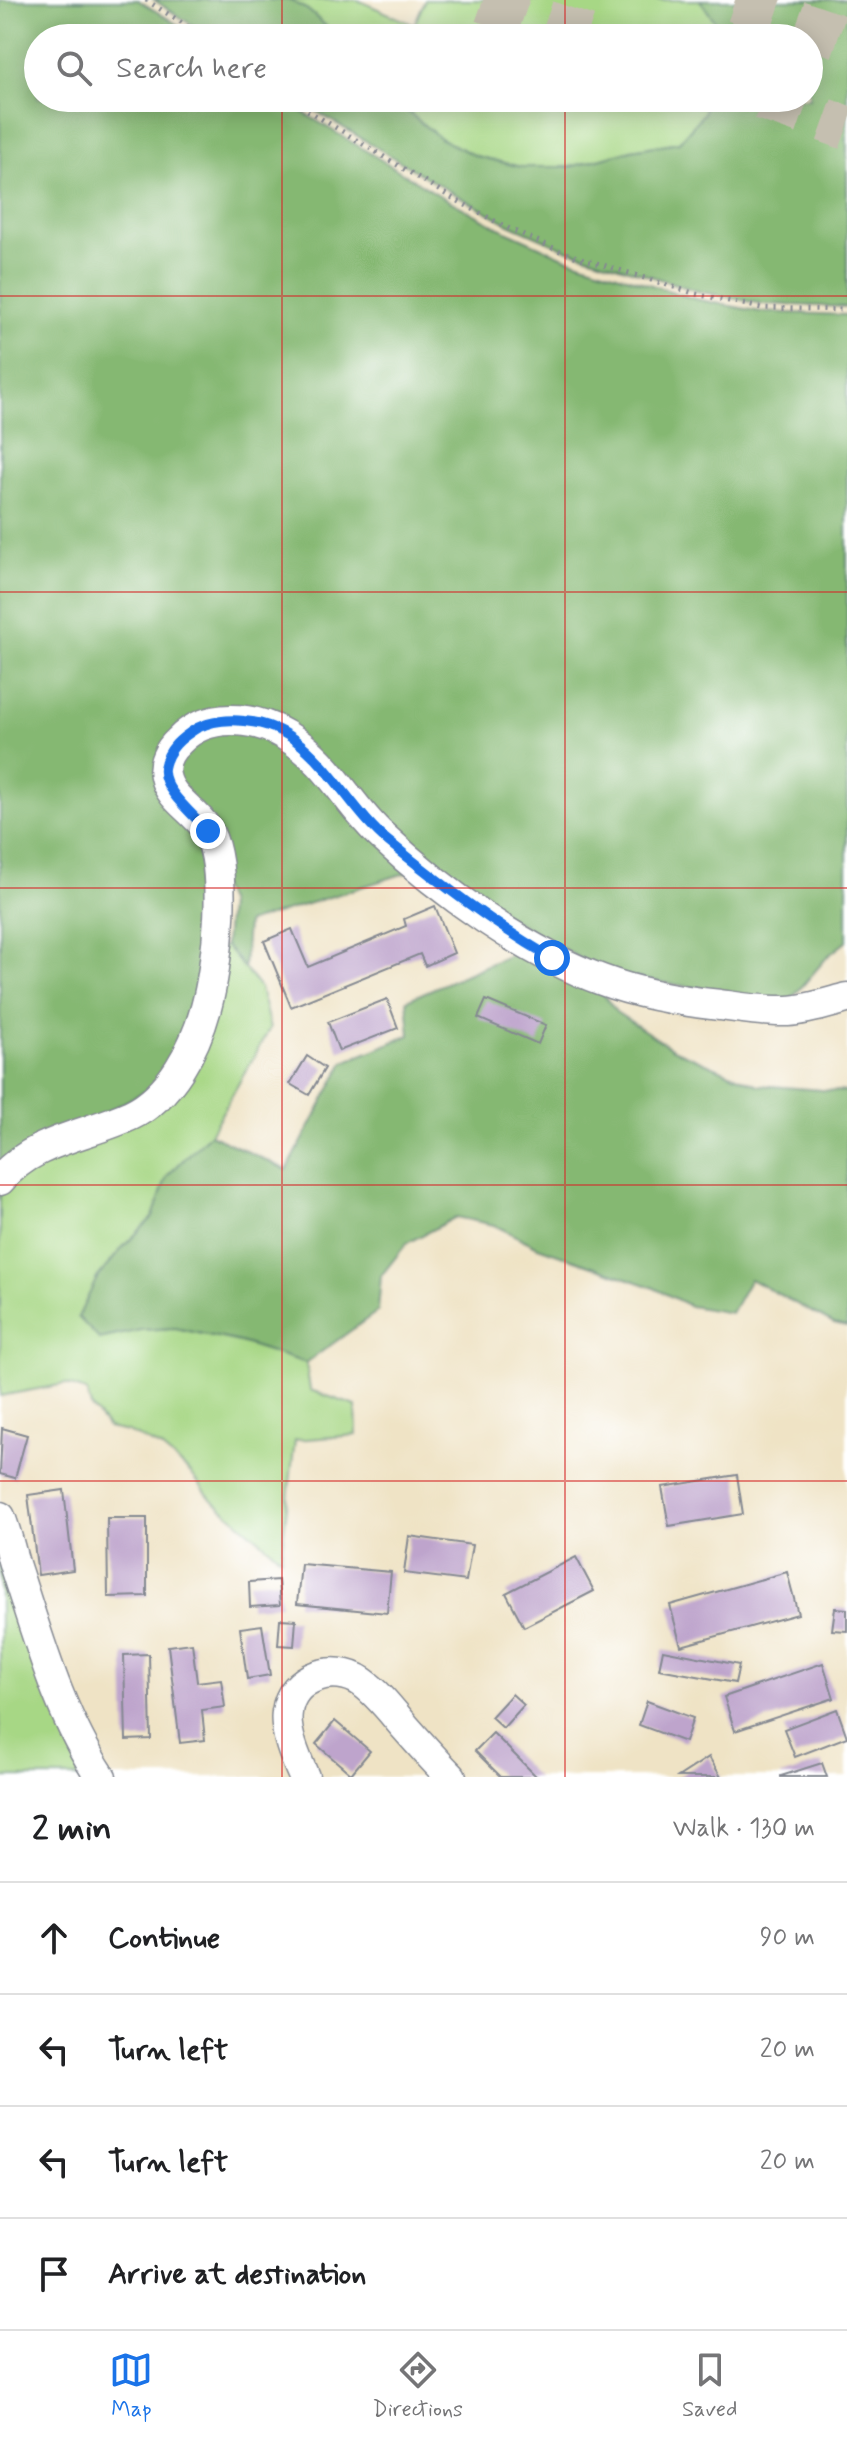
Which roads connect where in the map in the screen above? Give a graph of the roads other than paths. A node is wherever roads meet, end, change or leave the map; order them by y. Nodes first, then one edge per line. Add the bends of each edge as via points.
1 (847, 998) edge
2 (0, 1180) edge
3 (0, 1517) edge
4 (101, 1777) edge
5 (304, 1777) edge
6 (451, 1777) edge

1 - 2 street via 789,1011 691,1002 602,980 552,958 453,894 380,835 309,751 260,722 230,719 181,738 167,755 163,773 169,790 208,831 217,868 214,973 196,1038 162,1090 134,1114 47,1146 14,1163
3 - 4 street via 63,1701 84,1752
5 - 6 street via 286,1723 287,1708 297,1688 318,1674 342,1673 362,1682

